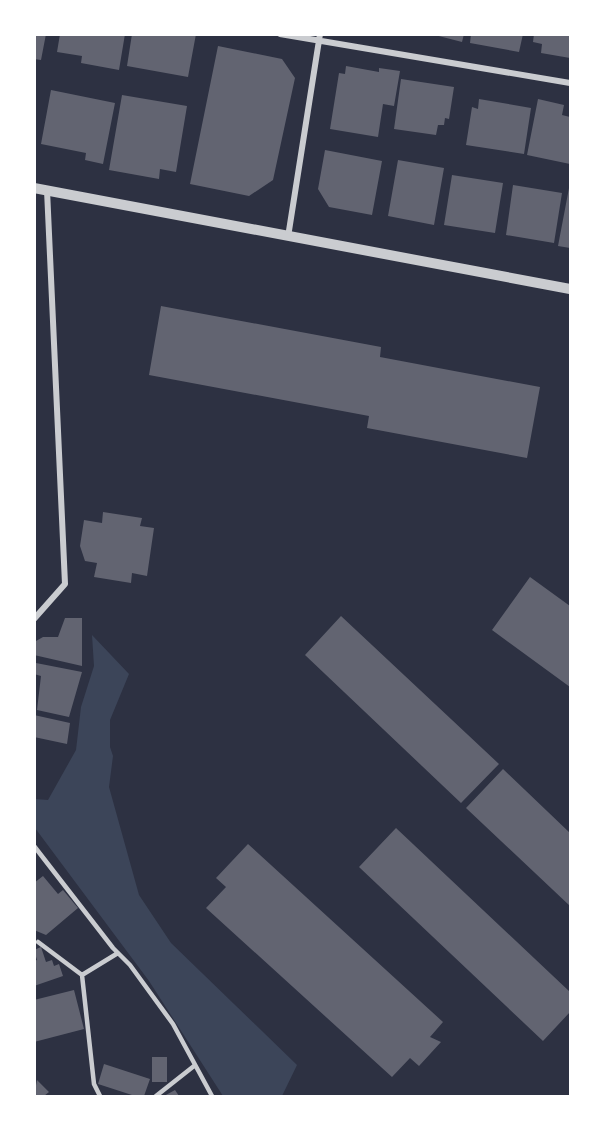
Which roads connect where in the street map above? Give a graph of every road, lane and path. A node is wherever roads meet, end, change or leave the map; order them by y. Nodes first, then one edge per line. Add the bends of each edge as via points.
1 (280, 34) edge
2 (319, 38) edge
3 (570, 83) edge
4 (34, 188) edge
5 (47, 190) junction
6 (288, 237) junction
7 (570, 289) edge
8 (34, 619) edge
9 (34, 846) edge
10 (38, 942) dead end
11 (118, 953) junction
12 (82, 975) junction
13 (194, 1066) junction
14 (100, 1096) edge
15 (156, 1096) edge
16 (212, 1096) edge

1 - 2 street
2 - 3 street
2 - 6 street
4 - 5 street
5 - 6 street
5 - 8 street via 65,584
6 - 7 street
9 - 11 lane
10 - 12 lane
11 - 12 lane
11 - 13 lane via 173,1024
12 - 14 lane via 94,1084
13 - 15 lane
13 - 16 lane

